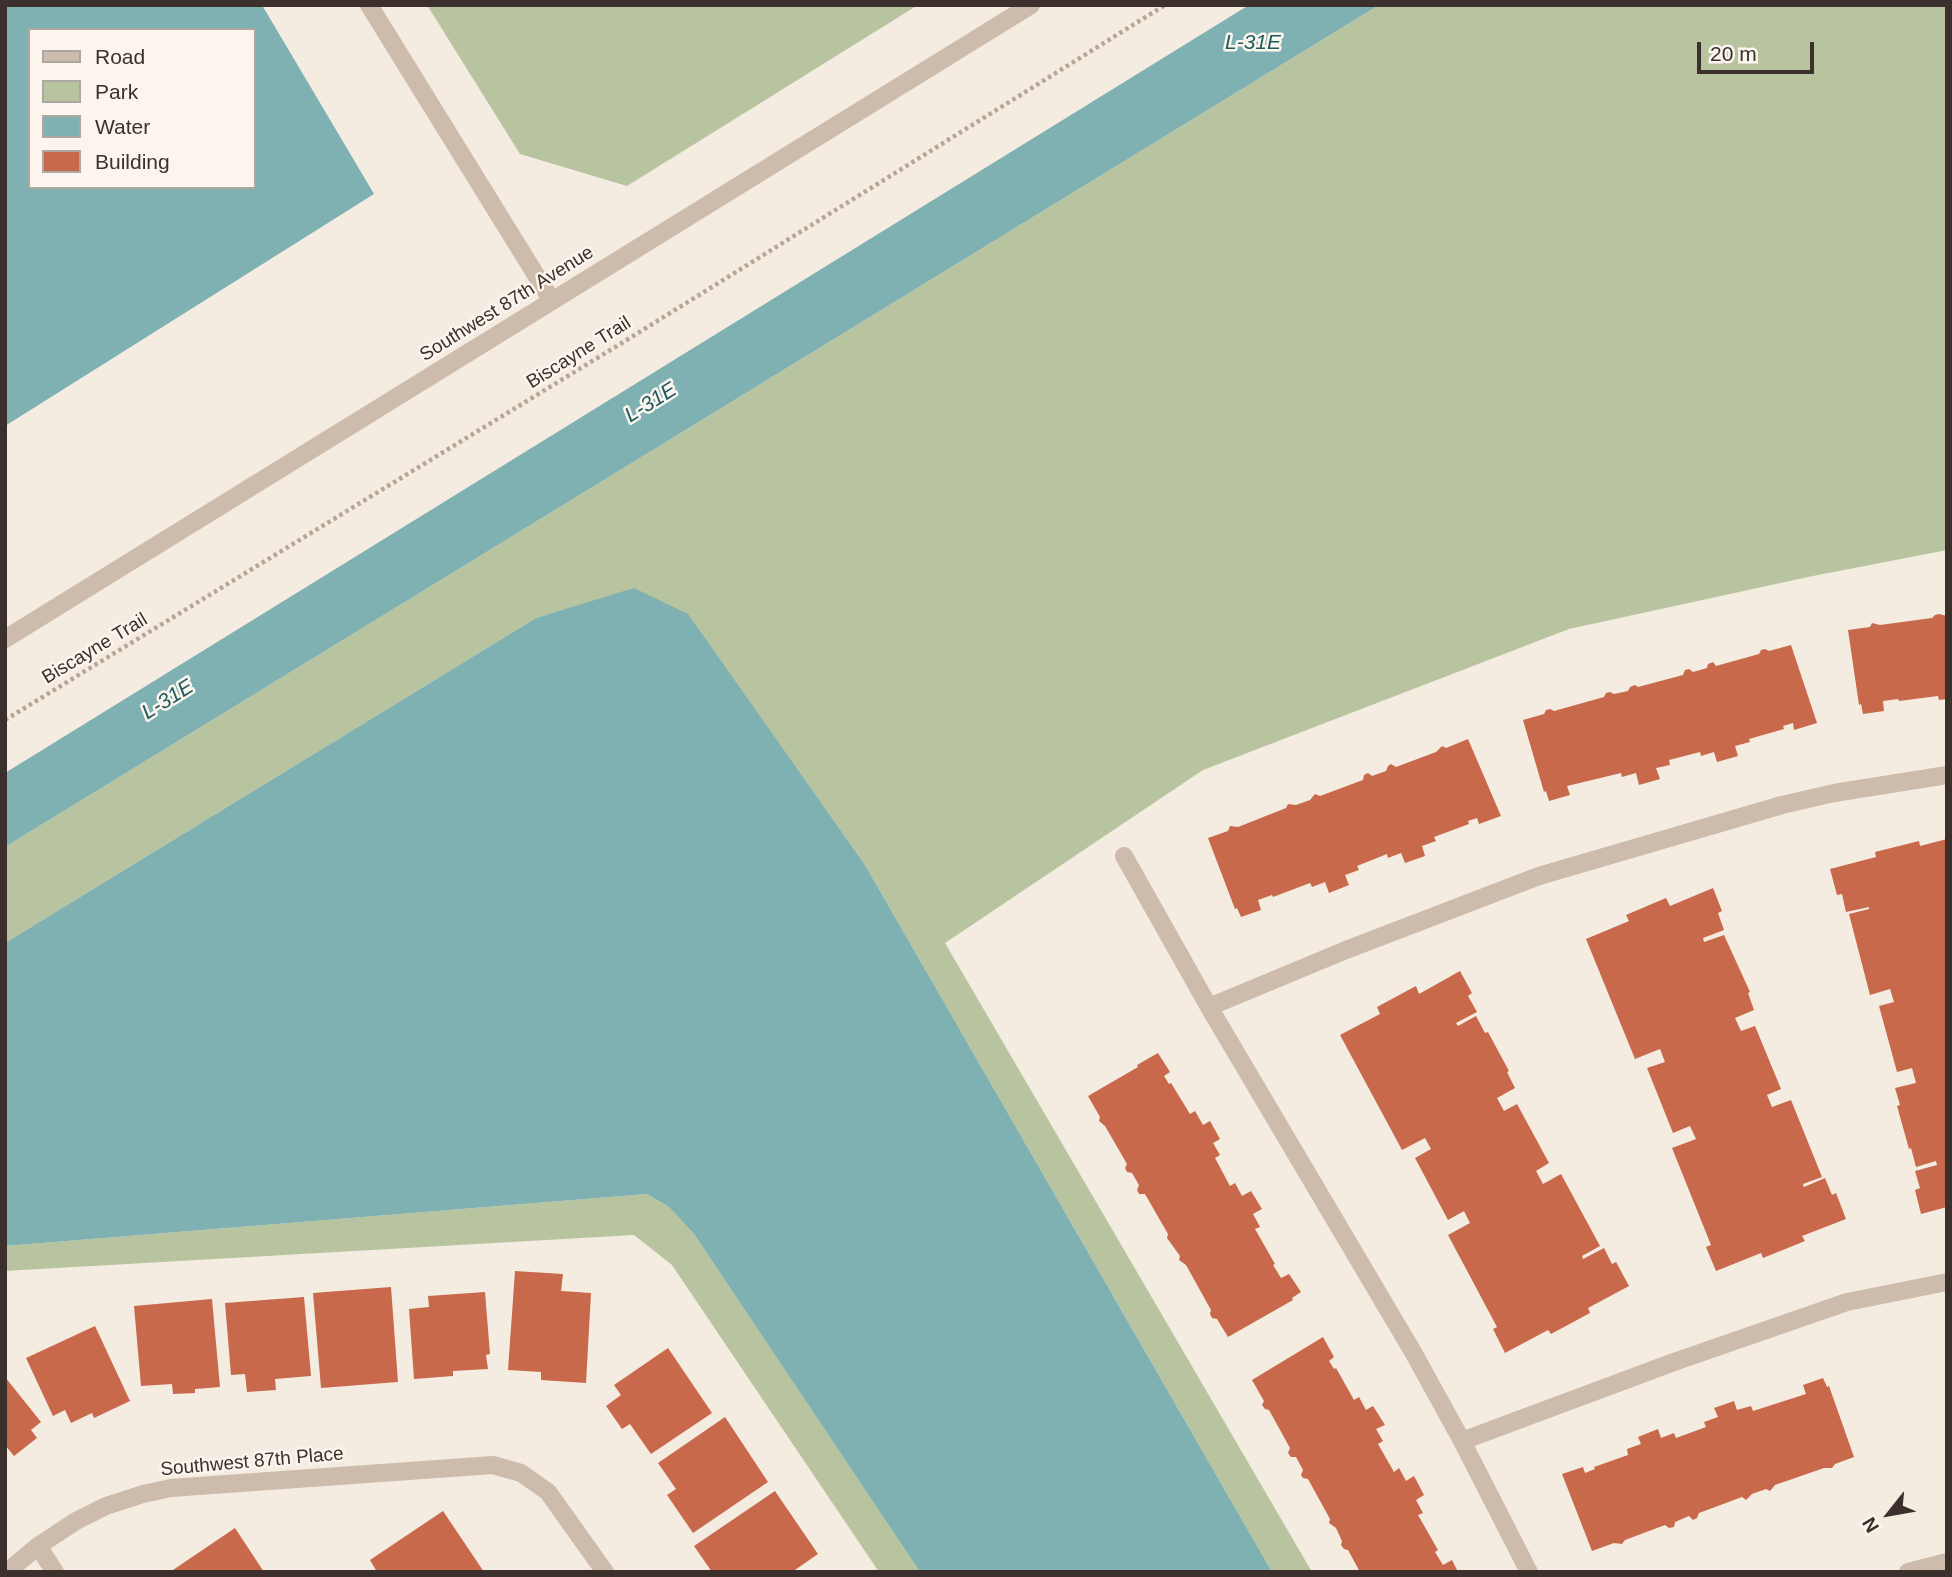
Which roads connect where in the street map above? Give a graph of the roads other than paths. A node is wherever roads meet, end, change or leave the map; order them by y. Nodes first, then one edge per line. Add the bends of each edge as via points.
1 (369, 5) edge
2 (1031, 5) edge
3 (552, 301) junction
4 (5, 639) edge
5 (1947, 775) edge
6 (1124, 856) dead end
7 (1209, 1007) junction
8 (1947, 1282) edge
9 (1462, 1441) junction
10 (38, 1546) junction
11 (1947, 1562) edge
12 (7, 1572) edge
13 (55, 1572) edge
14 (605, 1572) edge
15 (1529, 1572) edge
16 (1908, 1572) edge

1 - 3 street
2 - 3 street, Southwest 87th Avenue
3 - 4 street, Southwest 87th Avenue
5 - 7 street via 1782,805 1539,876
6 - 7 street
7 - 9 street
8 - 9 street via 1847,1302
9 - 15 street
10 - 12 street, Southwest 87th Place
10 - 13 street
10 - 14 street, Southwest 87th Place via 106,1506 171,1488 493,1465 521,1473 548,1492
11 - 16 street

